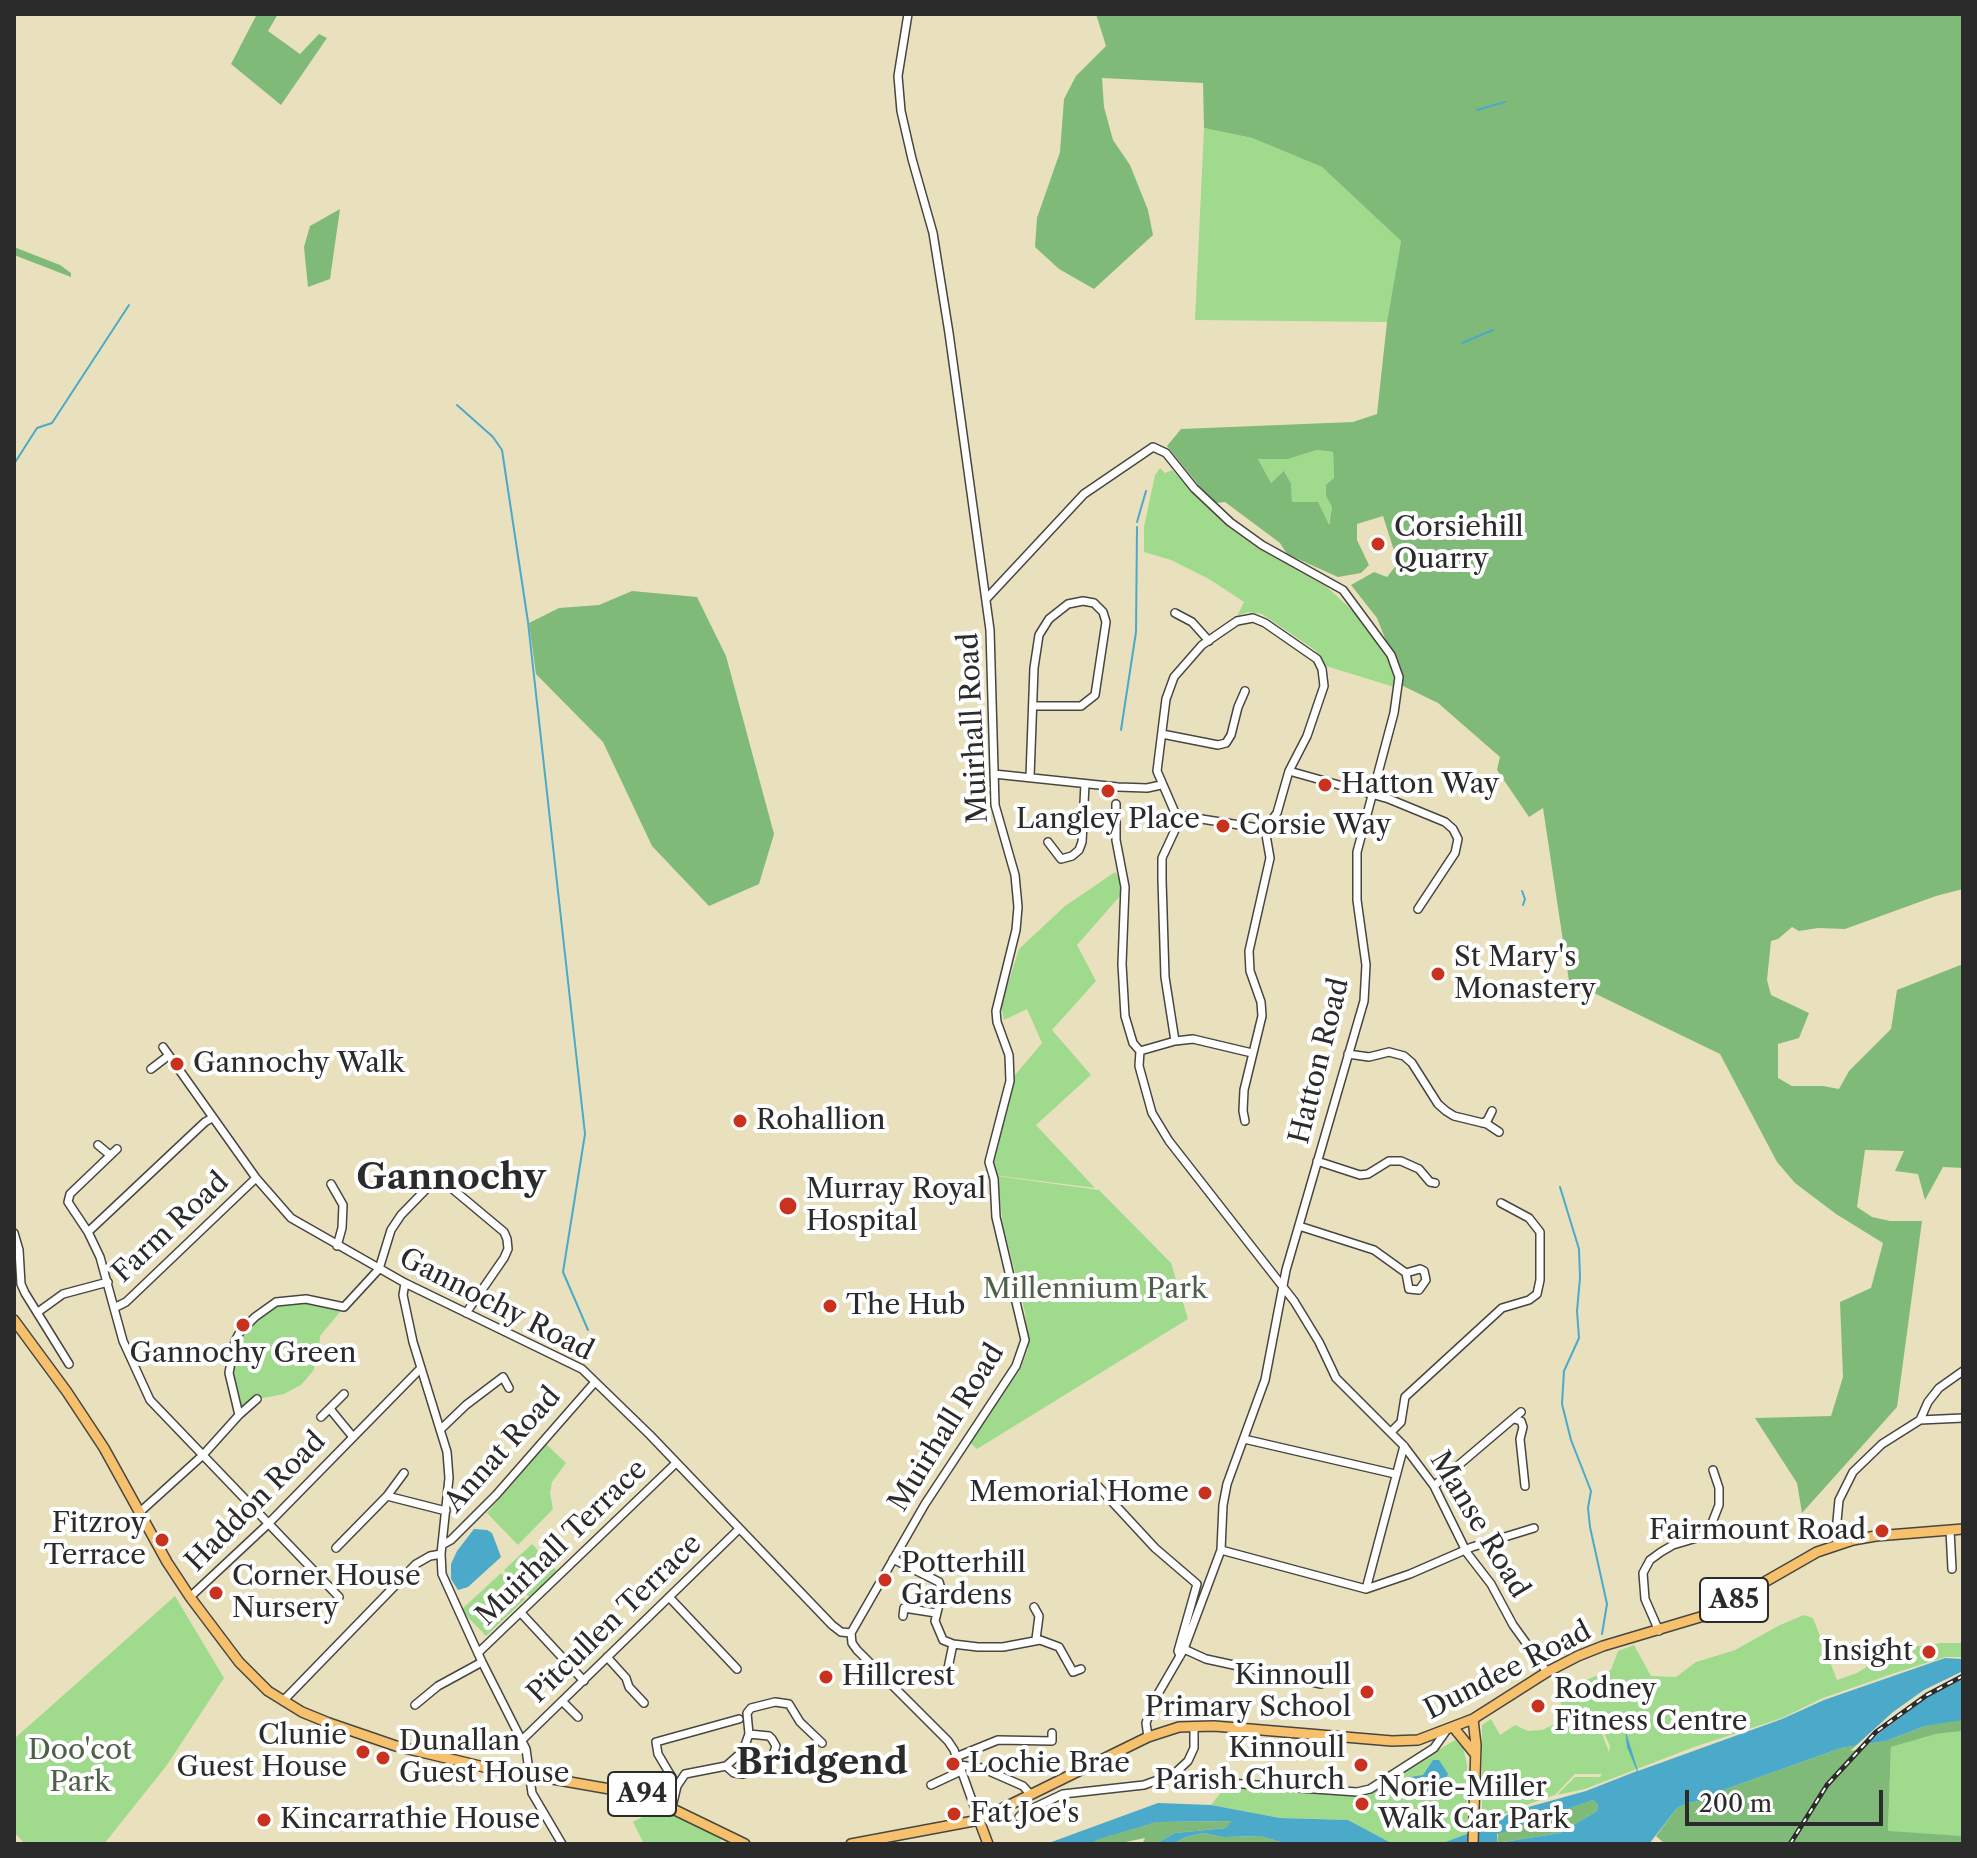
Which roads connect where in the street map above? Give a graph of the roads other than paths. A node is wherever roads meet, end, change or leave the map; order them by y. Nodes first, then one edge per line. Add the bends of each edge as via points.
1 (908, 14) edge
2 (987, 598) junction
3 (1175, 613) dead end
4 (1209, 641) junction
5 (1245, 691) dead end
6 (1033, 706) junction
7 (1162, 734) junction
8 (1289, 771) junction
9 (994, 774) junction
10 (1030, 777) junction
11 (1085, 784) junction
12 (1161, 785) junction
13 (1371, 793) junction
14 (1116, 804) dead end
15 (1176, 815) junction
16 (1265, 829) junction
17 (1048, 842) dead end
18 (1418, 909) dead end
19 (1175, 1041) junction
20 (163, 1047) dead end
21 (1140, 1051) junction
22 (1252, 1053) junction
23 (1348, 1054) junction
24 (168, 1056) junction
25 (151, 1069) dead end
26 (1492, 1111) dead end
27 (212, 1118) junction
28 (1245, 1121) dead end
29 (1482, 1123) junction
30 (1499, 1132) dead end
31 (98, 1145) dead end
32 (117, 1149) dead end
33 (110, 1155) junction
34 (1317, 1161) junction
35 (256, 1178) junction
36 (1435, 1183) dead end
37 (331, 1184) dead end
38 (1501, 1203) dead end
39 (1299, 1226) junction
40 (88, 1232) junction
41 (14, 1233) edge
42 (337, 1246) junction
43 (379, 1269) junction
44 (1406, 1273) dead end
45 (108, 1282) junction
46 (405, 1283) junction
47 (1283, 1290) junction
48 (114, 1308) junction
49 (38, 1312) junction
50 (466, 1313) junction
51 (14, 1320) edge
52 (69, 1364) dead end
53 (421, 1368) junction
54 (1963, 1371) edge
55 (595, 1382) junction
56 (509, 1388) dead end
57 (344, 1394) dead end
58 (257, 1399) dead end
59 (330, 1409) junction
60 (1521, 1412) dead end
61 (239, 1415) junction
62 (321, 1417) dead end
63 (1963, 1418) edge
64 (1512, 1420) junction
65 (1920, 1420) junction
66 (441, 1429) junction
67 (1391, 1432) junction
68 (353, 1437) junction
69 (1244, 1439) junction
70 (1404, 1446) junction
71 (203, 1455) junction
72 (676, 1463) junction
73 (1713, 1470) dead end
74 (404, 1473) dead end
75 (1395, 1474) junction
76 (1093, 1481) dead end
77 (1434, 1486) junction
78 (1525, 1486) dead end
79 (387, 1496) junction
80 (446, 1511) junction
81 (140, 1512) junction
82 (267, 1525) junction
83 (1534, 1528) dead end
84 (739, 1529) junction
85 (1963, 1529) edge
86 (1950, 1530) junction
87 (1837, 1544) junction
88 (336, 1548) dead end
89 (441, 1549) junction
90 (1221, 1550) junction
91 (1465, 1550) junction
92 (893, 1559) junction
93 (1952, 1569) dead end
94 (1366, 1589) junction
95 (190, 1597) junction
96 (339, 1597) dead end
97 (669, 1597) junction
98 (1034, 1607) dead end
99 (521, 1613) junction
100 (936, 1613) junction
101 (903, 1616) dead end
102 (1659, 1631) junction
103 (851, 1633) junction
104 (1036, 1639) junction
105 (953, 1644) junction
106 (1182, 1652) junction
107 (478, 1653) junction
108 (607, 1657) junction
109 (482, 1662) junction
110 (737, 1669) dead end
111 (1081, 1669) dead end
112 (1547, 1672) junction
113 (940, 1677) dead end
114 (584, 1681) junction
115 (1321, 1684) dead end
116 (283, 1701) junction
117 (562, 1701) junction
118 (644, 1703) dead end
119 (415, 1705) dead end
120 (578, 1717) dead end
121 (739, 1719) dead end
122 (1473, 1719) junction
123 (1194, 1726) junction
124 (1450, 1730) junction
125 (1052, 1733) dead end
126 (749, 1734) junction
127 (1148, 1737) junction
128 (522, 1740) junction
129 (822, 1743) dead end
130 (1475, 1754) junction
131 (959, 1764) junction
132 (726, 1766) junction
133 (530, 1776) junction
134 (1214, 1782) dead end
135 (931, 1785) dead end
136 (677, 1786) junction
137 (1031, 1795) junction
138 (672, 1807) junction
139 (1019, 1817) dead end
140 (979, 1820) junction
141 (988, 1843) edge
142 (562, 1844) edge
143 (745, 1844) edge
144 (851, 1844) edge
145 (1473, 1844) edge

1 - 2 street, Muirhall Road via 898,76 901,111 933,233
2 - 9 street, Muirhall Road
2 - 13 street, Hatton Road via 1084,494 1149,448 1162,449 1230,522 1343,590 1391,655 1398,692
3 - 4 street
4 - 7 street via 1172,680
4 - 8 street via 1237,621 1253,618 1320,664 1324,686
5 - 7 street via 1226,743
6 - 6 street via 1035,650 1043,626 1068,604 1094,603 1106,622 1095,695 1081,706
6 - 10 street
7 - 12 street via 1157,768
8 - 13 street
8 - 16 street via 1277,813
9 - 10 street
9 - 92 street, Muirhall Road via 997,820 1015,875 1018,907 996,1011 1009,1055 1010,1081 989,1162 1025,1340 1016,1366
10 - 11 street
11 - 12 street
11 - 17 street via 1079,850 1061,859
12 - 15 street
13 - 18 street via 1445,822 1458,839 1451,864
13 - 23 street, Hatton Road via 1355,876 1366,980
14 - 21 street, Manse Road via 1125,887 1123,997 1129,1033
15 - 16 street
15 - 19 street via 1162,858 1165,977
16 - 22 street via 1270,858 1249,951 1262,1011
19 - 21 street
19 - 22 street via 1201,1040
20 - 24 street, Gannochy Road
21 - 47 street, Manse Road via 1145,1091 1160,1127
22 - 28 street via 1244,1090
23 - 29 street via 1404,1056 1446,1111
23 - 34 street, Hatton Road
24 - 25 street
24 - 27 street, Gannochy Road
26 - 29 street
27 - 35 street, Gannochy Road
27 - 40 street
29 - 30 street
31 - 33 street
32 - 33 street
33 - 40 street via 68,1197
34 - 36 street via 1360,1175 1396,1160
34 - 39 street, Hatton Road
35 - 42 street, Gannochy Road via 291,1218
35 - 48 street, Farm Road
37 - 42 street via 343,1205
38 - 67 street via 1529,1218 1540,1232 1537,1294 1502,1308 1405,1397 1401,1422
39 - 44 street via 1368,1247
39 - 47 street, Hatton Road
40 - 45 street
41 - 49 street via 21,1284
42 - 43 street, Gannochy Road
43 - 46 street, Gannochy Road
43 - 50 street via 401,1215 434,1181 443,1181 507,1239 504,1258
43 - 61 street via 344,1307 306,1299 276,1302 240,1332 229,1373
45 - 48 street
45 - 49 street via 63,1294
46 - 50 street, Gannochy Road
46 - 53 street via 407,1318
47 - 67 street, Manse Road via 1313,1332 1336,1378
47 - 69 street, Hatton Road via 1265,1380
48 - 71 street via 150,1400
49 - 52 street
50 - 55 street, Gannochy Road via 567,1360
51 - 81 main road, A94 via 104,1448
53 - 66 street
53 - 68 street, Haddon Road
54 - 65 street via 1939,1388
55 - 72 street, Gannochy Road
55 - 89 street, Annat Road
56 - 66 street via 503,1377
57 - 59 street, Haddon Road
58 - 61 street
59 - 62 street, Haddon Road
59 - 68 street, Haddon Road
60 - 64 street
61 - 71 street
63 - 65 street
64 - 77 street
64 - 78 street via 1517,1418 1523,1427
65 - 87 street via 1882,1444 1848,1480 1839,1500
66 - 80 street via 449,1478
67 - 70 street, Manse Road
68 - 82 street, Haddon Road
69 - 75 street
69 - 90 street, Hatton Road via 1225,1494
70 - 75 street
70 - 77 street, Manse Road
71 - 81 street
71 - 82 street
72 - 84 street, Gannochy Road
72 - 99 street, Muirhall Terrace
73 - 102 street via 1719,1505 1710,1528 1661,1552 1643,1573 1645,1599
74 - 79 street
75 - 94 street
76 - 106 street via 1197,1584 1178,1651
77 - 91 street, Manse Road
79 - 80 street
79 - 88 street
80 - 89 street
81 - 95 main road, A94
82 - 95 street, Haddon Road
82 - 96 street
83 - 91 street
84 - 97 street, Pitcullen Terrace
84 - 103 street, Gannochy Road via 832,1625
85 - 86 main road, Dundee Road / A85
86 - 87 main road, Dundee Road / A85
86 - 93 street
87 - 102 main road, Dundee Road / A85 via 1707,1615
89 - 107 street via 442,1574
89 - 116 street, Annat Road via 416,1564
90 - 94 street
90 - 106 street, Hatton Road
91 - 94 street
91 - 112 street, Manse Road
92 - 100 street via 939,1582
92 - 103 street, Muirhall Road
95 - 116 main road, A94 via 231,1652
97 - 108 street, Pitcullen Terrace
97 - 110 street
98 - 104 street via 1039,1616
99 - 107 street, Muirhall Terrace
99 - 114 street
100 - 101 street via 904,1608
100 - 105 street via 937,1630
102 - 112 main road, Dundee Road / A85 via 1603,1646
103 - 131 street via 853,1646 948,1741
104 - 105 street via 1003,1647
104 - 111 street via 1059,1647 1073,1672
105 - 113 street via 946,1678
106 - 115 street
106 - 127 street via 1155,1699 1146,1723
107 - 109 street
108 - 114 street, Pitcullen Terrace
108 - 118 street
109 - 119 street
109 - 128 street
112 - 122 main road, Dundee Road / A85
114 - 117 street, Pitcullen Terrace
116 - 133 main road, A94 via 360,1735
117 - 120 street
117 - 128 street, Pitcullen Terrace
121 - 136 street via 656,1742
122 - 124 main road, Dundee Road / A85
122 - 130 main road
123 - 124 main road, Dundee Road / A85 via 1400,1741
123 - 127 main road, Dundee Road / A85
123 - 139 street via 1194,1748 1174,1774 1144,1785 1063,1794
124 - 130 main road
124 - 134 street via 1434,1748 1357,1792
125 - 131 street via 1052,1741 998,1740
126 - 129 street via 748,1710 784,1702
126 - 132 street via 743,1751
126 - 132 street via 772,1739 776,1746 771,1761 743,1774
127 - 137 main road, A85
128 - 133 street
130 - 145 main road
131 - 135 street
131 - 137 street via 982,1768 1027,1788
131 - 140 street
132 - 136 street via 687,1773
133 - 138 main road, A94 via 644,1795
133 - 142 street via 532,1793
136 - 138 street
137 - 140 main road, A85
138 - 143 main road, A94
140 - 141 main road
140 - 144 main road

